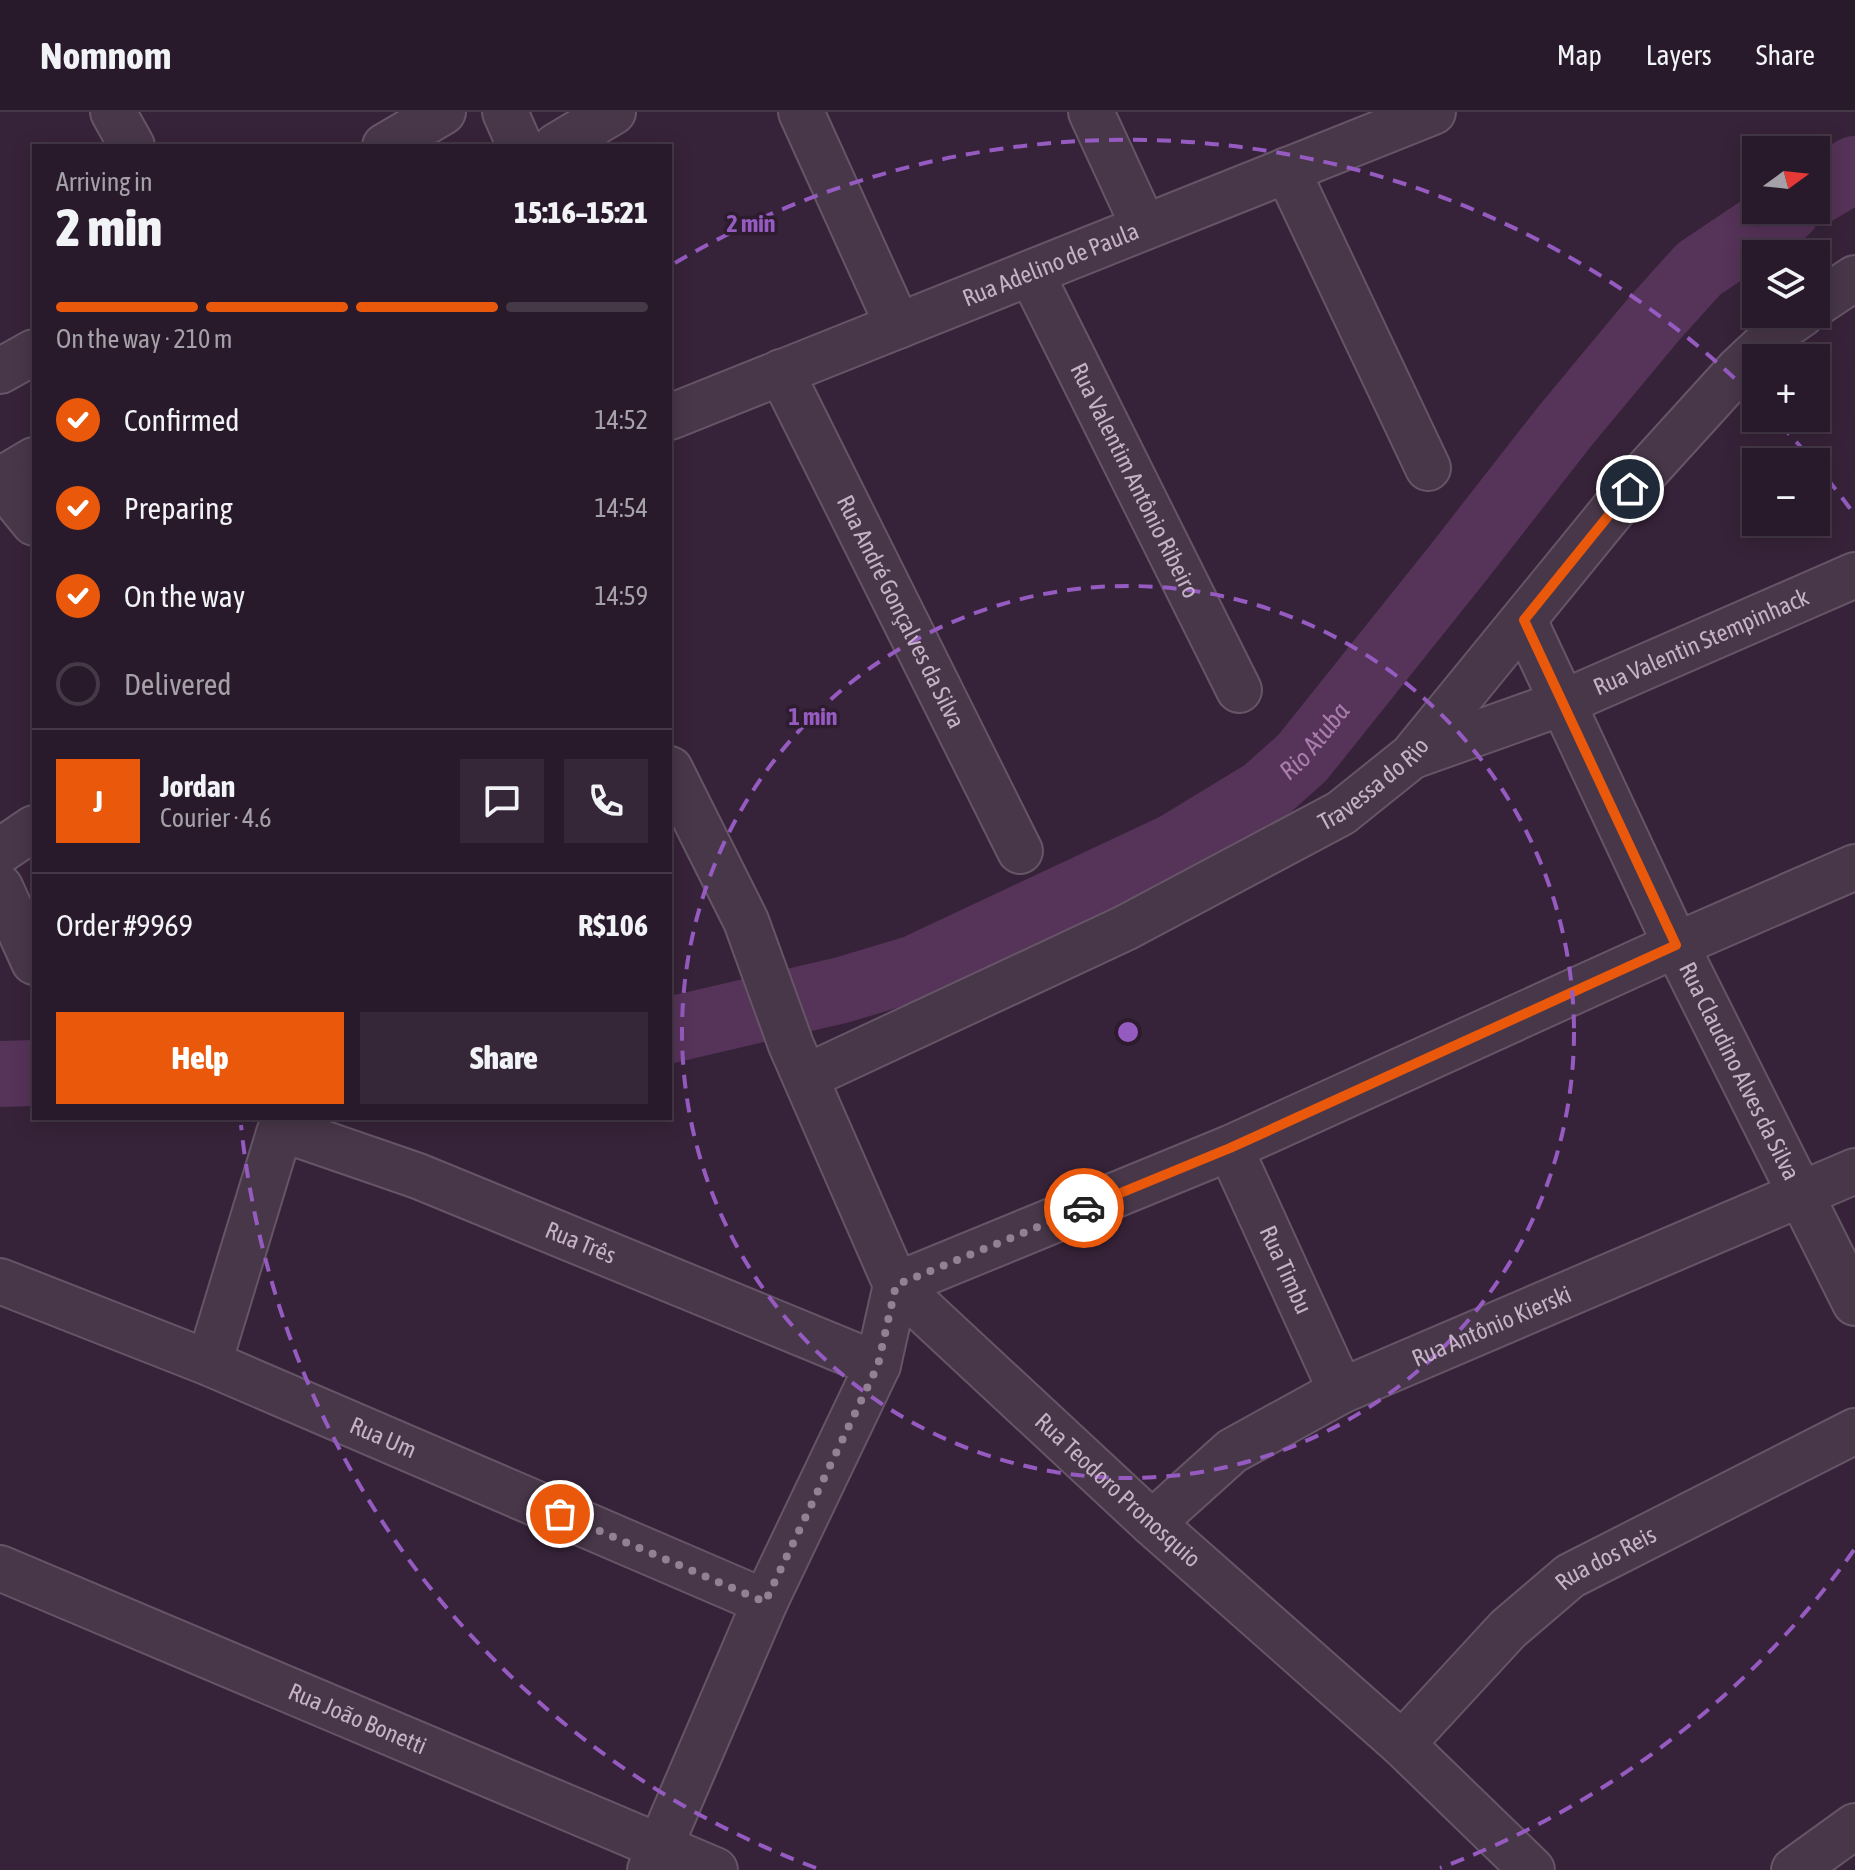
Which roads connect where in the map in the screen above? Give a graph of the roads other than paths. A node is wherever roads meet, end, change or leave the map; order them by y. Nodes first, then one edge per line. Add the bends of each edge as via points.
1 (113, 112) edge
2 (443, 112) edge
3 (505, 112) edge
4 (613, 112) edge
5 (801, 112) edge
6 (1091, 112) edge
7 (1433, 112) edge
8 (1383, 121) edge
9 (131, 144) edge
10 (388, 144) edge
11 (519, 144) edge
12 (559, 144) edge
13 (1287, 170) junction
14 (1144, 227) junction
15 (1031, 273) junction
16 (1855, 278) edge
17 (1830, 295) edge
18 (898, 326) junction
19 (1783, 328) edge
20 (32, 353) edge
21 (0, 371) edge
22 (781, 372) junction
23 (672, 416) edge
24 (32, 461) edge
25 (1428, 468) dead end
26 (0, 481) edge
27 (32, 521) edge
28 (1855, 575) edge
29 (1524, 620) junction
30 (1239, 690) dead end
31 (1562, 703) junction
32 (1412, 756) junction
33 (672, 773) edge
34 (32, 829) edge
35 (0, 851) edge
36 (1020, 851) dead end
37 (1855, 867) edge
38 (0, 887) edge
39 (1676, 945) junction
40 (32, 958) edge
41 (798, 1061) junction
42 (1230, 1148) junction
43 (1855, 1171) edge
44 (1801, 1194) junction
45 (0, 1281) edge
46 (896, 1285) junction
47 (1855, 1303) edge
48 (209, 1363) junction
49 (878, 1365) junction
50 (1341, 1391) junction
51 (1855, 1431) edge
52 (1152, 1523) junction
53 (0, 1568) edge
54 (765, 1602) junction
55 (1402, 1744) junction
56 (1855, 1826) edge
57 (655, 1858) edge
58 (715, 1870) edge
59 (1532, 1870) edge
60 (1794, 1870) edge

1 - 9 street
2 - 10 street
3 - 11 street
4 - 12 street
5 - 18 street
6 - 14 street
7 - 8 street, Rua Adelino de Paula
8 - 13 street, Rua Adelino de Paula
13 - 14 street, Rua Adelino de Paula
13 - 25 street
14 - 15 street, Rua Adelino de Paula
15 - 18 street, Rua Adelino de Paula
15 - 30 street, Rua Valentim Antônio Ribeiro
16 - 17 street
18 - 22 street, Rua Adelino de Paula
19 - 29 street, Travessa do Rio via 1620,500
20 - 21 street
22 - 23 street, Rua Adelino de Paula
22 - 36 street, Rua André Gonçalves da Silva
24 - 26 street
26 - 27 street
28 - 31 street, Rua Valentin Stempinhack
29 - 31 street, Rua Claudino Alves da Silva
29 - 32 street, Travessa do Rio
31 - 32 street, Rua Valentin Stempinhack
31 - 39 street, Rua Claudino Alves da Silva
32 - 41 street, Travessa do Rio via 1341,813 1125,928
33 - 41 street, Rua Teodoro Pronosquio via 754,941
34 - 35 street
37 - 39 street
38 - 40 street
39 - 42 street
39 - 44 street, Rua Claudino Alves da Silva
41 - 46 street, Rua Teodoro Pronosquio
42 - 46 street
42 - 50 street, Rua Timbu
43 - 44 street, Rua Antônio Kierski
44 - 47 street, Rua Claudino Alves da Silva
44 - 50 street, Rua Antônio Kierski
45 - 48 street, Rua Um
46 - 49 street
46 - 52 street, Rua Teodoro Pronosquio
48 - 49 street, Rua Três via 279,1133 418,1176
48 - 54 street, Rua Um
49 - 54 street
50 - 52 street, Rua Antônio Kierski via 1232,1451
51 - 55 street, Rua dos Reis via 1570,1576 1508,1629
52 - 55 street, Rua Teodoro Pronosquio
53 - 57 street, Rua João Bonetti
54 - 57 street
55 - 59 street, Rua Teodoro Pronosquio
56 - 60 street
57 - 58 street, Rua João Bonetti

